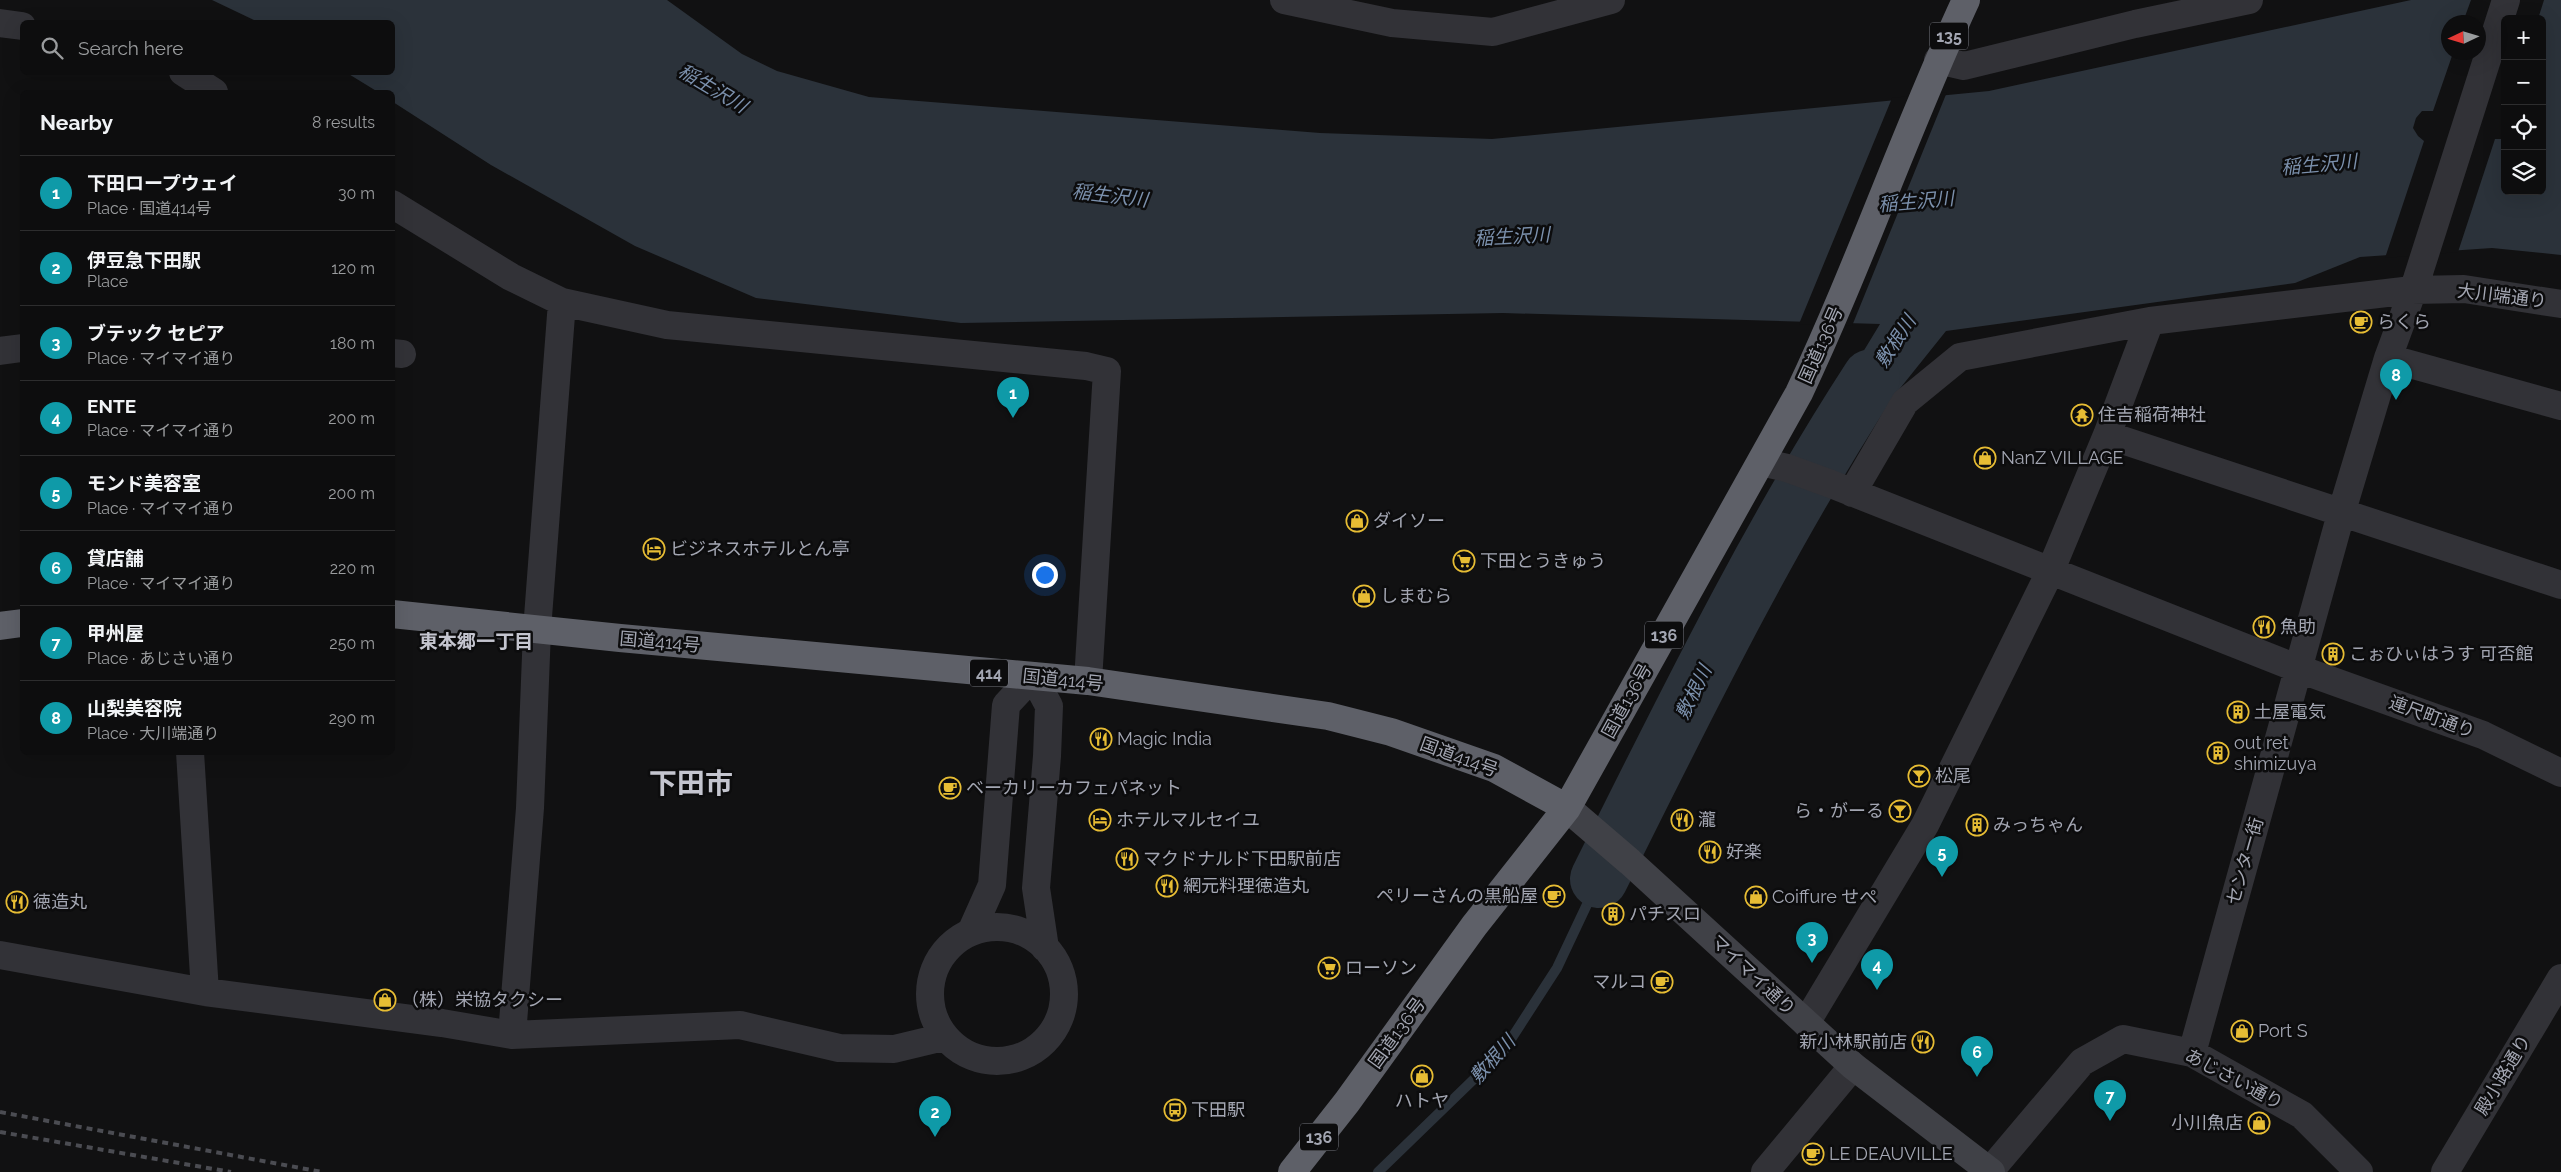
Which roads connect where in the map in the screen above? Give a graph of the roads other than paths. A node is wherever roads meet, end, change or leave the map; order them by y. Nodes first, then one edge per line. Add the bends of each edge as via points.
1 (1284, 0) edge
2 (1611, 0) edge
3 (1966, 0) edge
4 (2249, 0) edge
5 (2506, 0) edge
6 (0, 23) edge
7 (20, 26) edge
8 (1936, 66) junction
9 (188, 75) edge
10 (211, 90) edge
11 (395, 206) edge
12 (2415, 285) junction
13 (562, 302) junction
14 (2561, 304) edge
15 (2150, 321) junction
16 (20, 348) edge
17 (0, 351) edge
18 (2388, 358) junction
19 (2561, 406) edge
20 (2107, 435) junction
21 (1761, 462) junction
22 (1841, 488) junction
23 (2342, 514) junction
24 (2050, 572) junction
25 (2561, 585) edge
26 (395, 614) edge
27 (20, 623) edge
28 (0, 626) edge
29 (537, 630) junction
30 (2299, 670) junction
31 (1033, 676) junction
32 (1088, 681) junction
33 (190, 755) edge
34 (2561, 773) edge
35 (1567, 808) junction
36 (971, 932) junction
37 (1045, 948) junction
38 (0, 955) edge
39 (2559, 987) edge
40 (205, 992) junction
41 (1806, 1023) junction
42 (512, 1035) junction
43 (944, 1037) junction
44 (2192, 1053) junction
45 (1853, 1066) junction
46 (1301, 1168) edge
47 (1990, 1171) edge
48 (1765, 1172) edge
49 (2359, 1172) edge
50 (2445, 1172) edge

1 - 2 street via 1392,23 1493,32
3 - 8 highway, 135
4 - 8 street via 1964,66
5 - 12 street, センター街
6 - 7 street
8 - 21 highway, 国道136号 / 136 via 1823,342
9 - 10 street
11 - 13 street via 511,277
12 - 14 street, 大川端通り
12 - 15 street, 大川端通り
12 - 18 street, センター街
13 - 29 street
13 - 32 street via 667,325 1086,366 1108,371
15 - 20 street
15 - 22 street, 大川端通り via 1960,357 1905,402
16 - 17 street
18 - 19 street
18 - 23 street, センター街
20 - 23 street
20 - 24 street
21 - 22 street, 連尺町通り
21 - 35 highway, 国道136号 / 136
22 - 24 street, 連尺町通り
23 - 25 street
23 - 30 street, センター街
24 - 30 street, 連尺町通り
24 - 41 street via 1925,825
26 - 29 highway, 国道414号 / 414
27 - 28 highway
29 - 31 highway, 国道414号 / 414
29 - 42 street via 530,808
30 - 34 street, 連尺町通り via 2483,735
30 - 44 street, センター街
31 - 32 highway, 国道414号 / 414
31 - 36 street via 1006,705 992,886
31 - 37 street via 1049,706 1036,888
32 - 35 highway, 国道414号 / 414 via 1328,716 1391,732 1494,768
33 - 40 street
35 - 41 street, マイマイ通り
35 - 46 highway, 国道136号 / 136 via 1474,926
36 - 37 street via 990,927 1010,928 1029,935
36 - 43 street via 943,954 934,969 930,1004
37 - 43 street via 1062,979 1063,1005 1054,1029 1037,1049 1014,1060 988,1061 964,1053
38 - 40 street
39 - 50 street, 殿小路通り
40 - 42 street
41 - 45 street, マイマイ通り
42 - 43 street via 740,1025 839,1048 894,1049
44 - 47 street, あじさい通り via 2123,1039 2082,1062
44 - 49 street, あじさい通り via 2302,1115
45 - 47 street, マイマイ通り
45 - 48 street

